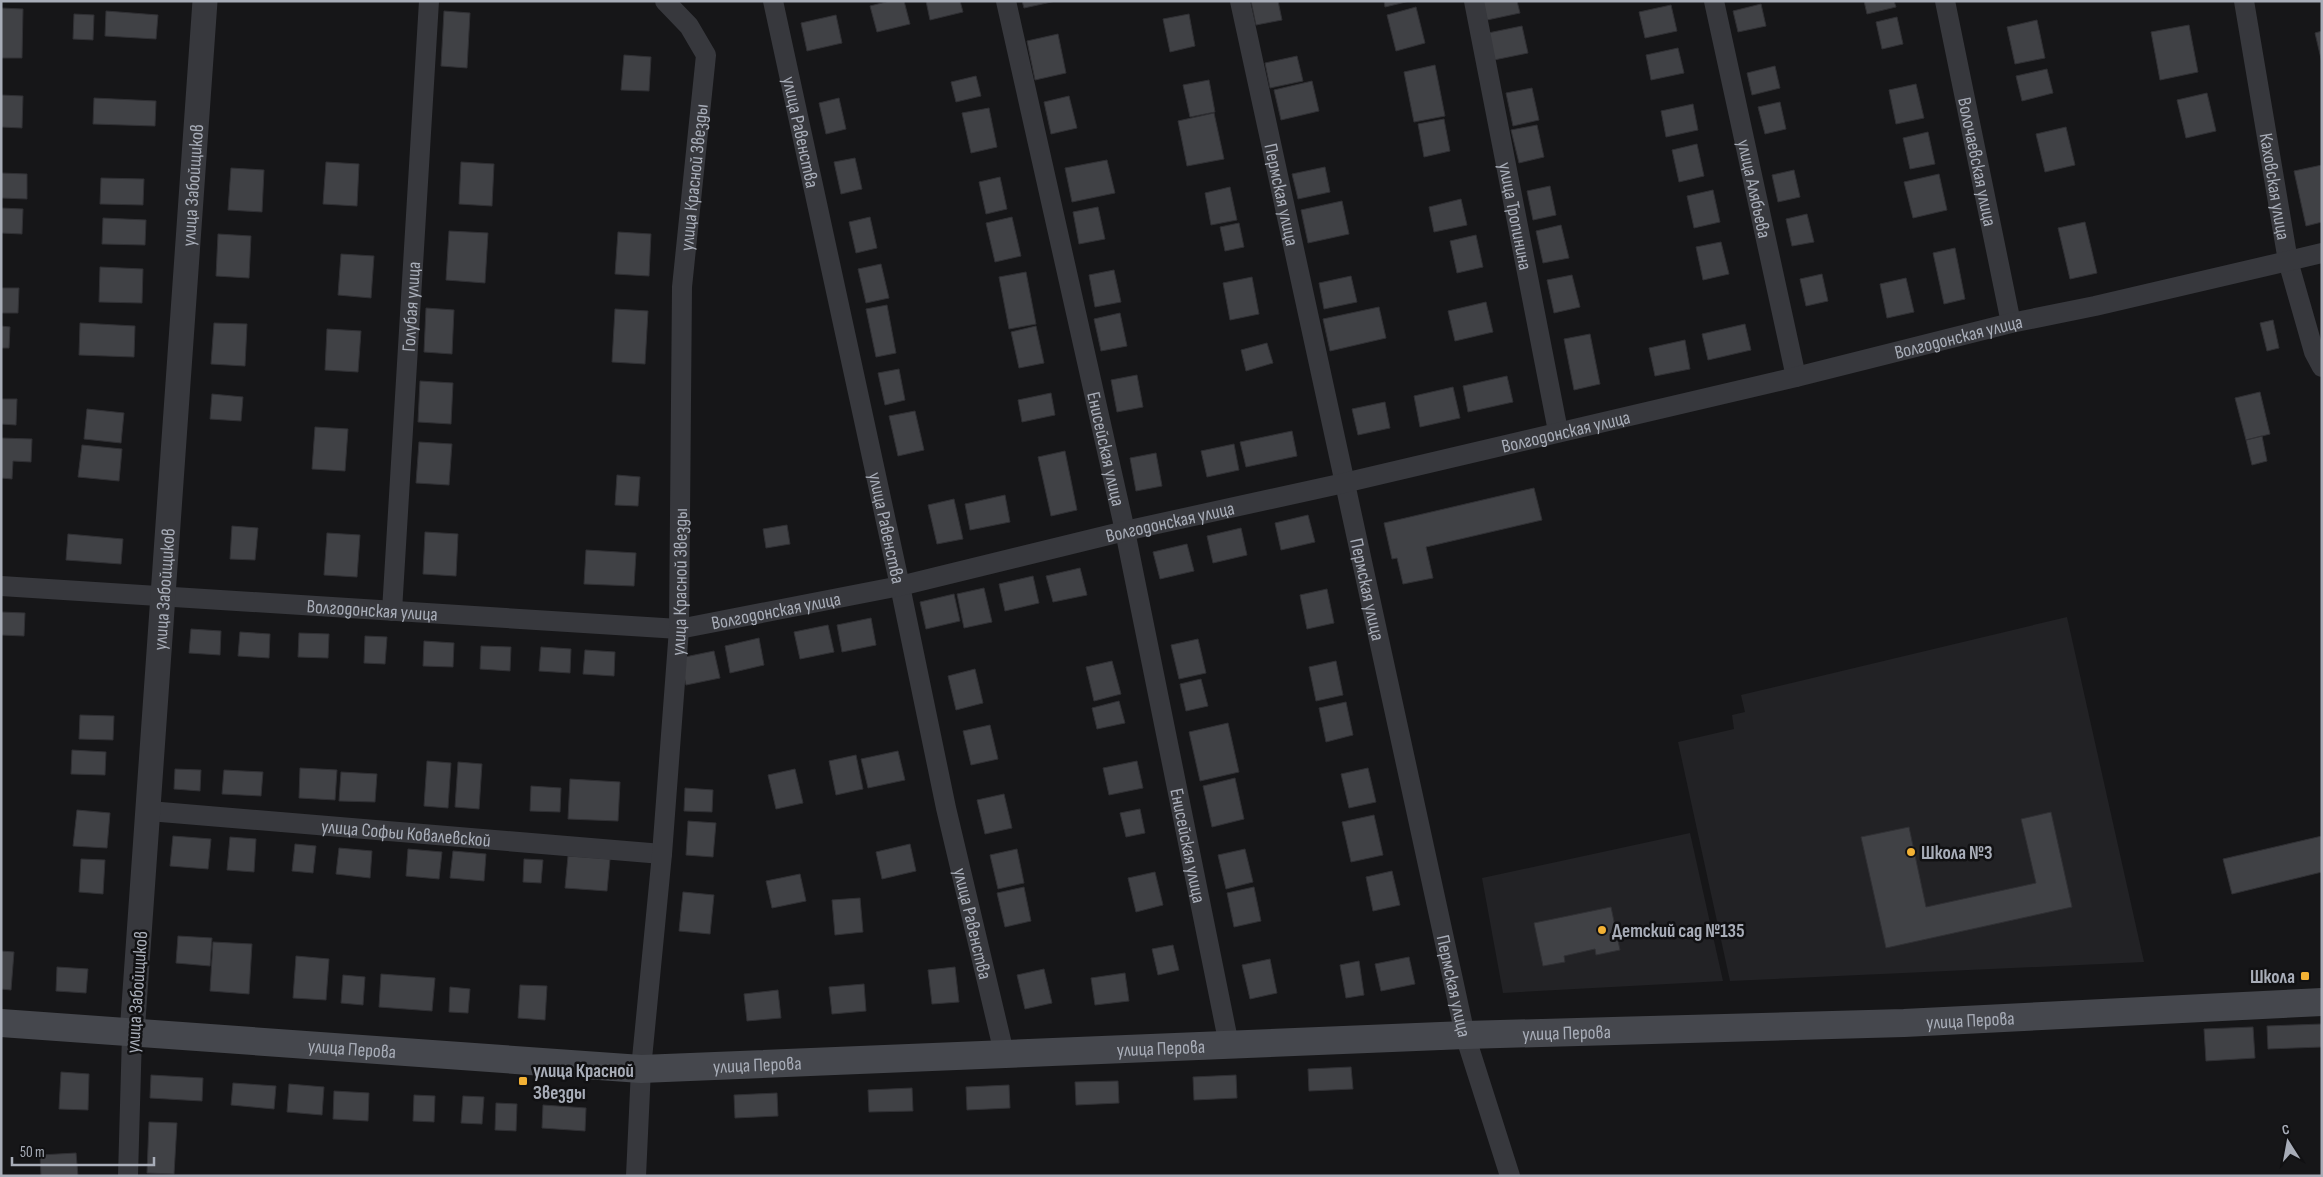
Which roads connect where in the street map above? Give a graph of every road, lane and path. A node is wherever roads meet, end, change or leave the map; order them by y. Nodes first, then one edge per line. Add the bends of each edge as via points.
1 (205, 1) edge
2 (429, 1) edge
3 (666, 1) edge
4 (774, 1) edge
5 (1006, 1) edge
6 (1240, 1) edge
7 (1474, 1) edge
8 (1714, 1) edge
9 (1945, 1) edge
10 (2244, 1) edge
11 (2322, 253) edge
12 (2288, 261) junction
13 (2010, 323) junction
14 (2322, 368) edge
15 (1796, 377) junction
16 (1558, 431) junction
17 (1344, 483) junction
18 (1125, 531) junction
19 (1, 586) edge
20 (900, 586) junction
21 (162, 596) junction
22 (392, 611) junction
23 (679, 629) junction
24 (150, 811) junction
25 (662, 854) junction
26 (2322, 1002) edge
27 (1, 1023) edge
28 (132, 1034) junction
29 (1465, 1035) junction
30 (1229, 1045) junction
31 (1004, 1053) junction
32 (641, 1069) junction
33 (128, 1176) edge
34 (636, 1176) edge
35 (1510, 1176) edge

1 - 21 street, улица Забойщиков
2 - 22 street, Голубая улица
3 - 23 street, улица Красной Звезды via 689,26 706,55 682,287
4 - 20 street, улица Равенства
5 - 18 street, Енисейская улица
6 - 17 street, Пермская улица
7 - 16 street, улица Тропинина
8 - 15 street, улица Алябьева
9 - 13 street, Волочаевская улица
10 - 12 street, Каховская улица
11 - 12 street, Волгодонская улица
12 - 13 street, Волгодонская улица
12 - 14 street, Каховская улица via 2314,352
13 - 15 street, Волгодонская улица
15 - 16 street, Волгодонская улица
16 - 17 street, Волгодонская улица
17 - 18 street, Волгодонская улица
17 - 29 street, Пермская улица
18 - 20 street, Волгодонская улица
18 - 30 street, Енисейская улица
19 - 21 street, Волгодонская улица
20 - 23 street, Волгодонская улица
20 - 31 street, улица Равенства via 946,808
21 - 22 street, Волгодонская улица
21 - 24 street, улица Забойщиков
22 - 23 street, Волгодонская улица
23 - 25 street, улица Красной Звезды
24 - 25 street, улица Софьи Ковалевской
24 - 28 street, улица Забойщиков
25 - 32 street, улица Красной Звезды
26 - 29 main road, улица Перова via 1904,1023
27 - 28 main road, улица Перова
28 - 32 main road, улица Перова
28 - 33 street, улица Забойщиков
29 - 30 main road, улица Перова
29 - 35 street, Пермская улица
30 - 31 main road, улица Перова
31 - 32 main road, улица Перова
32 - 34 street, улица Красной Звезды

